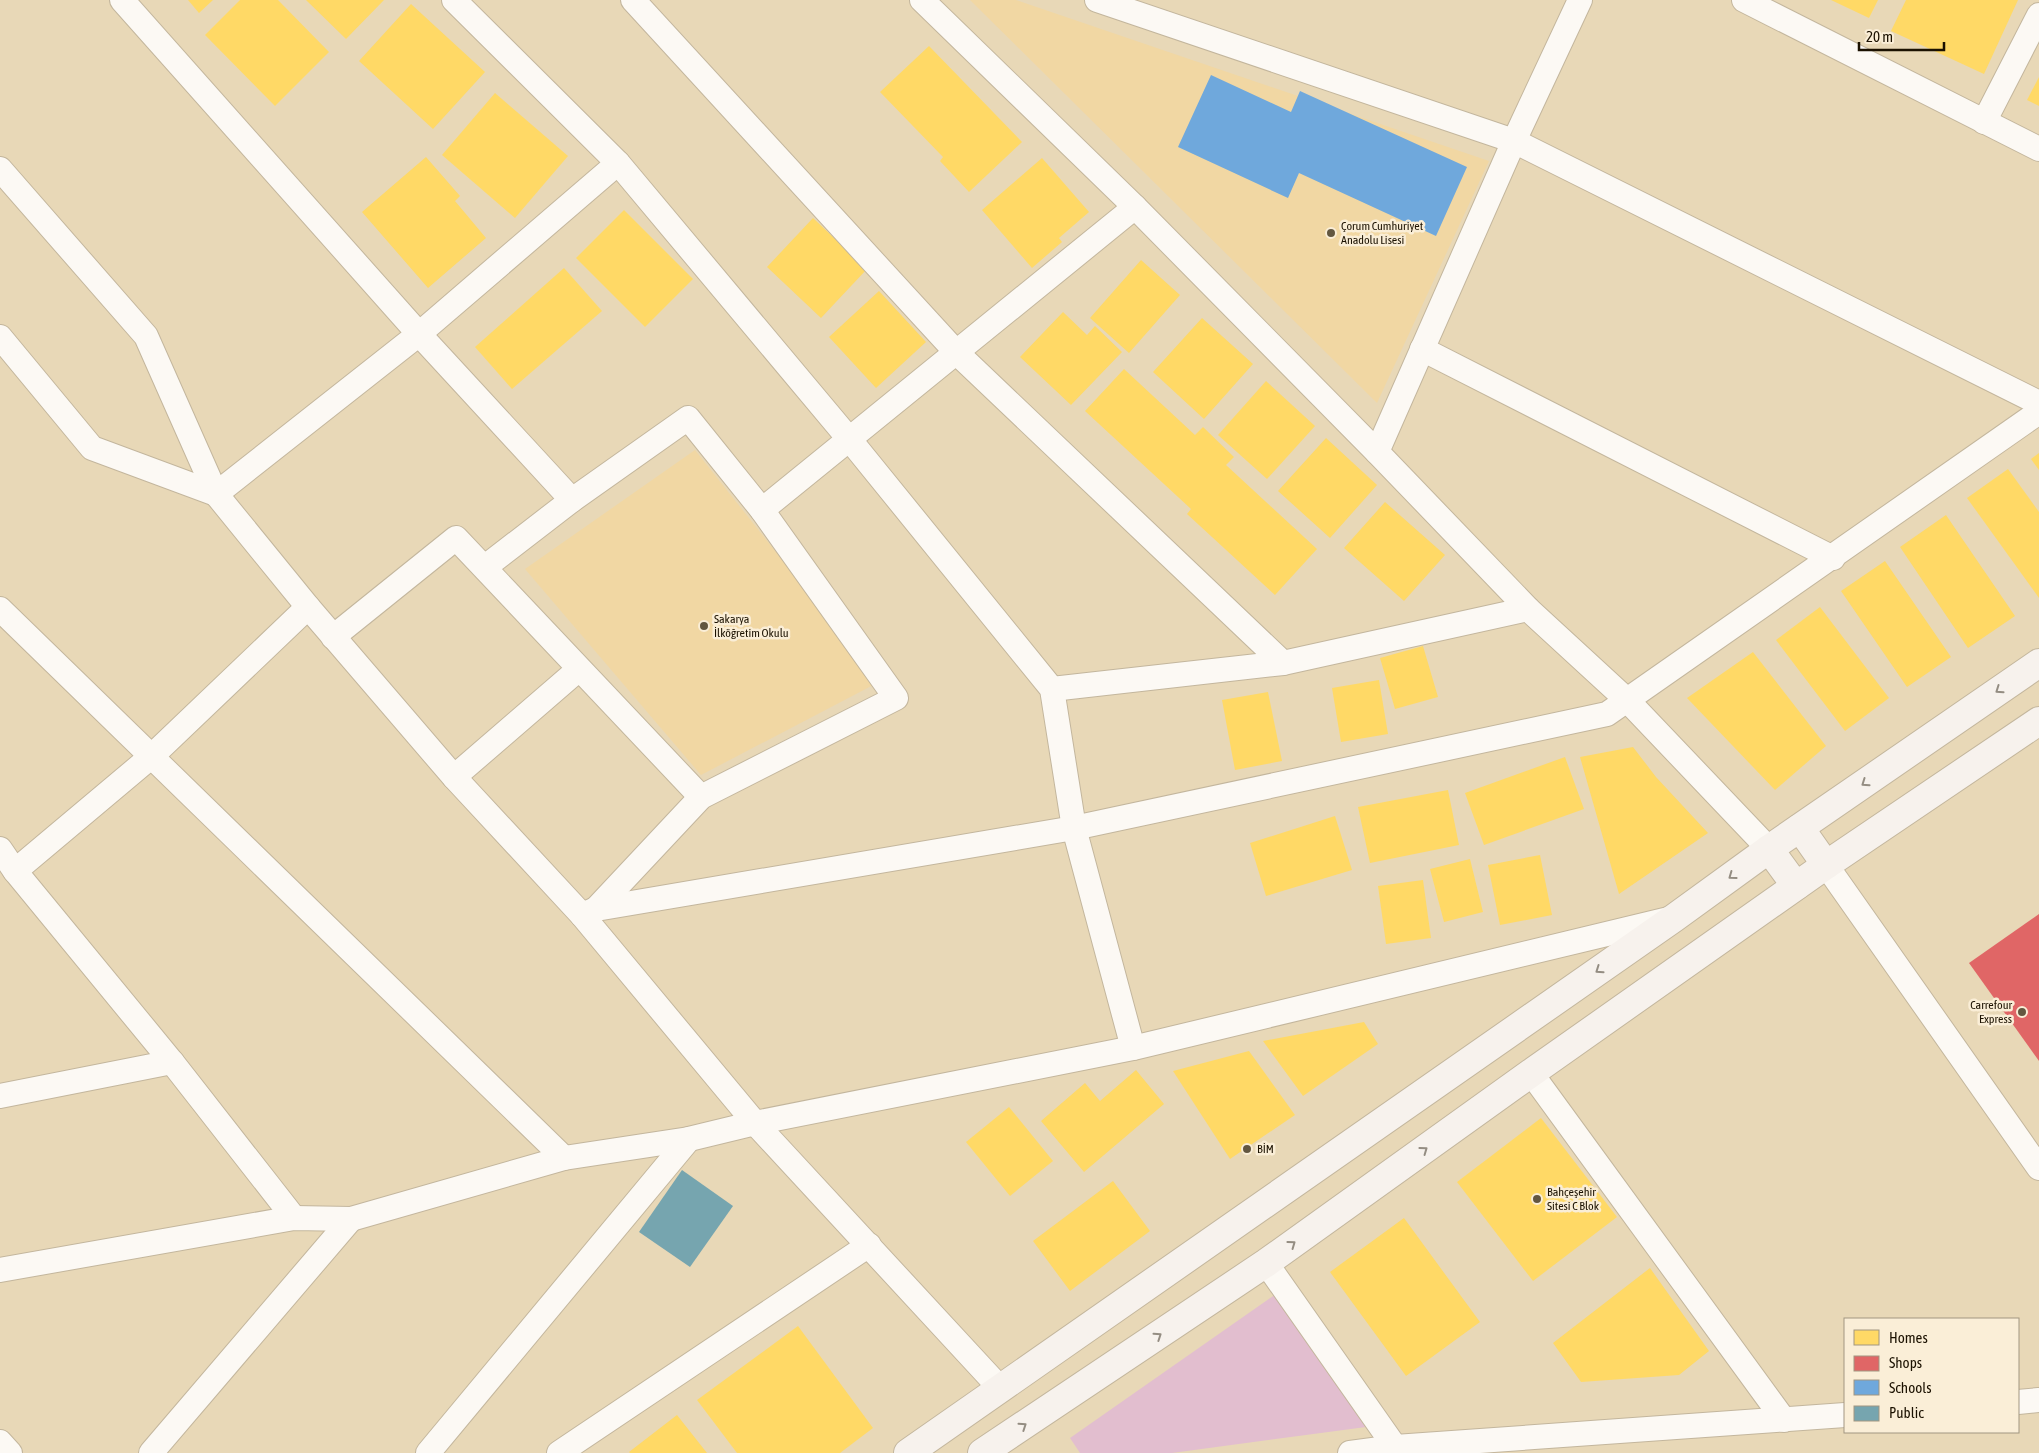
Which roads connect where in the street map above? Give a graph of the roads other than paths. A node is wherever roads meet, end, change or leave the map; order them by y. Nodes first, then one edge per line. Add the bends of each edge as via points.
1 (122, 0) edge
2 (454, 0) edge
3 (633, 0) edge
4 (922, 0) edge
5 (1097, 0) edge
6 (1580, 0) edge
7 (1744, 0) edge
8 (2039, 14) edge
9 (1984, 122) junction
10 (1514, 141) junction
11 (2039, 149) edge
12 (618, 163) junction
13 (0, 169) edge
14 (1135, 207) junction
15 (419, 334) junction
16 (0, 338) edge
17 (1422, 349) junction
18 (957, 353) junction
19 (2039, 403) edge
20 (2039, 412) edge
21 (850, 440) junction
22 (1378, 452) junction
23 (216, 494) junction
24 (572, 500) junction
25 (762, 510) junction
26 (1833, 558) junction
27 (485, 567) junction
28 (308, 607) junction
29 (0, 609) edge
30 (1528, 609) junction
31 (333, 637) junction
32 (2039, 663) edge
33 (1283, 664) junction
34 (578, 669) junction
35 (1052, 689) junction
36 (1628, 701) junction
37 (2039, 721) edge
38 (153, 755) junction
39 (454, 777) junction
40 (701, 797) junction
41 (1074, 828) junction
42 (1800, 828) junction
43 (0, 849) edge
44 (1769, 849) junction
45 (1826, 865) junction
46 (15, 871) junction
47 (1796, 886) junction
48 (589, 912) junction
49 (1674, 918) junction
50 (1133, 1048) junction
51 (172, 1062) junction
52 (1531, 1073) junction
53 (0, 1096) edge
54 (755, 1123) junction
55 (689, 1139) junction
56 (564, 1158) junction
57 (2039, 1168) edge
58 (294, 1218) junction
59 (351, 1219) junction
60 (869, 1245) junction
61 (1266, 1263) junction
62 (0, 1270) edge
63 (1000, 1388) junction
64 (2039, 1400) edge
65 (2019, 1402) edge
66 (1844, 1415) edge
67 (1784, 1420) junction
68 (0, 1442) edge
69 (1395, 1447) junction
70 (10, 1453) edge
71 (151, 1453) edge
72 (428, 1453) edge
73 (560, 1453) edge
74 (908, 1453) edge
75 (982, 1453) edge
76 (1350, 1453) edge

1 - 15 street
2 - 12 street
3 - 18 street
4 - 14 street
5 - 10 street
6 - 10 street
7 - 9 street
8 - 9 street
9 - 11 street
10 - 17 street
10 - 19 street
12 - 15 street
12 - 21 street
13 - 23 street via 146,336
14 - 18 street
14 - 22 street
15 - 23 street
15 - 24 street
16 - 23 street via 92,448
17 - 22 street
17 - 26 street
18 - 21 street
18 - 33 street
20 - 26 street
21 - 25 street
21 - 35 street
22 - 30 street
23 - 28 street
24 - 25 street via 688,418
24 - 27 street
25 - 40 street via 896,698
26 - 36 street
27 - 31 street via 456,538
27 - 34 street
28 - 31 street
28 - 38 street
29 - 38 street
30 - 33 street
30 - 36 street
31 - 39 street
32 -> 42 main road
33 - 35 street
34 - 39 street
34 - 40 street
35 - 41 street
36 - 41 street via 1607,714
36 - 44 street
37 - 45 main road
38 - 46 street
38 - 56 street
39 - 48 street
40 - 48 street
41 - 48 street
41 - 50 street
42 - 44 main road
42 - 45 main road
43 - 46 street
44 - 47 main road
44 -> 49 main road
45 - 47 main road
45 - 57 street
46 - 51 street
47 - 52 main road
48 - 54 street
49 - 50 street
49 -> 63 main road
50 - 54 street
51 - 53 street
51 - 58 street
61 -> 52 main road
52 - 67 street
54 - 55 street
54 - 60 street
55 - 56 street
55 - 72 street
56 - 59 street
58 - 59 street
58 - 62 street
59 - 71 street
60 - 63 street
60 - 73 street
61 - 69 street
75 -> 61 main road
63 - 74 main road
64 - 65 street
66 - 67 street
67 - 69 street
68 - 70 street
69 - 76 street

